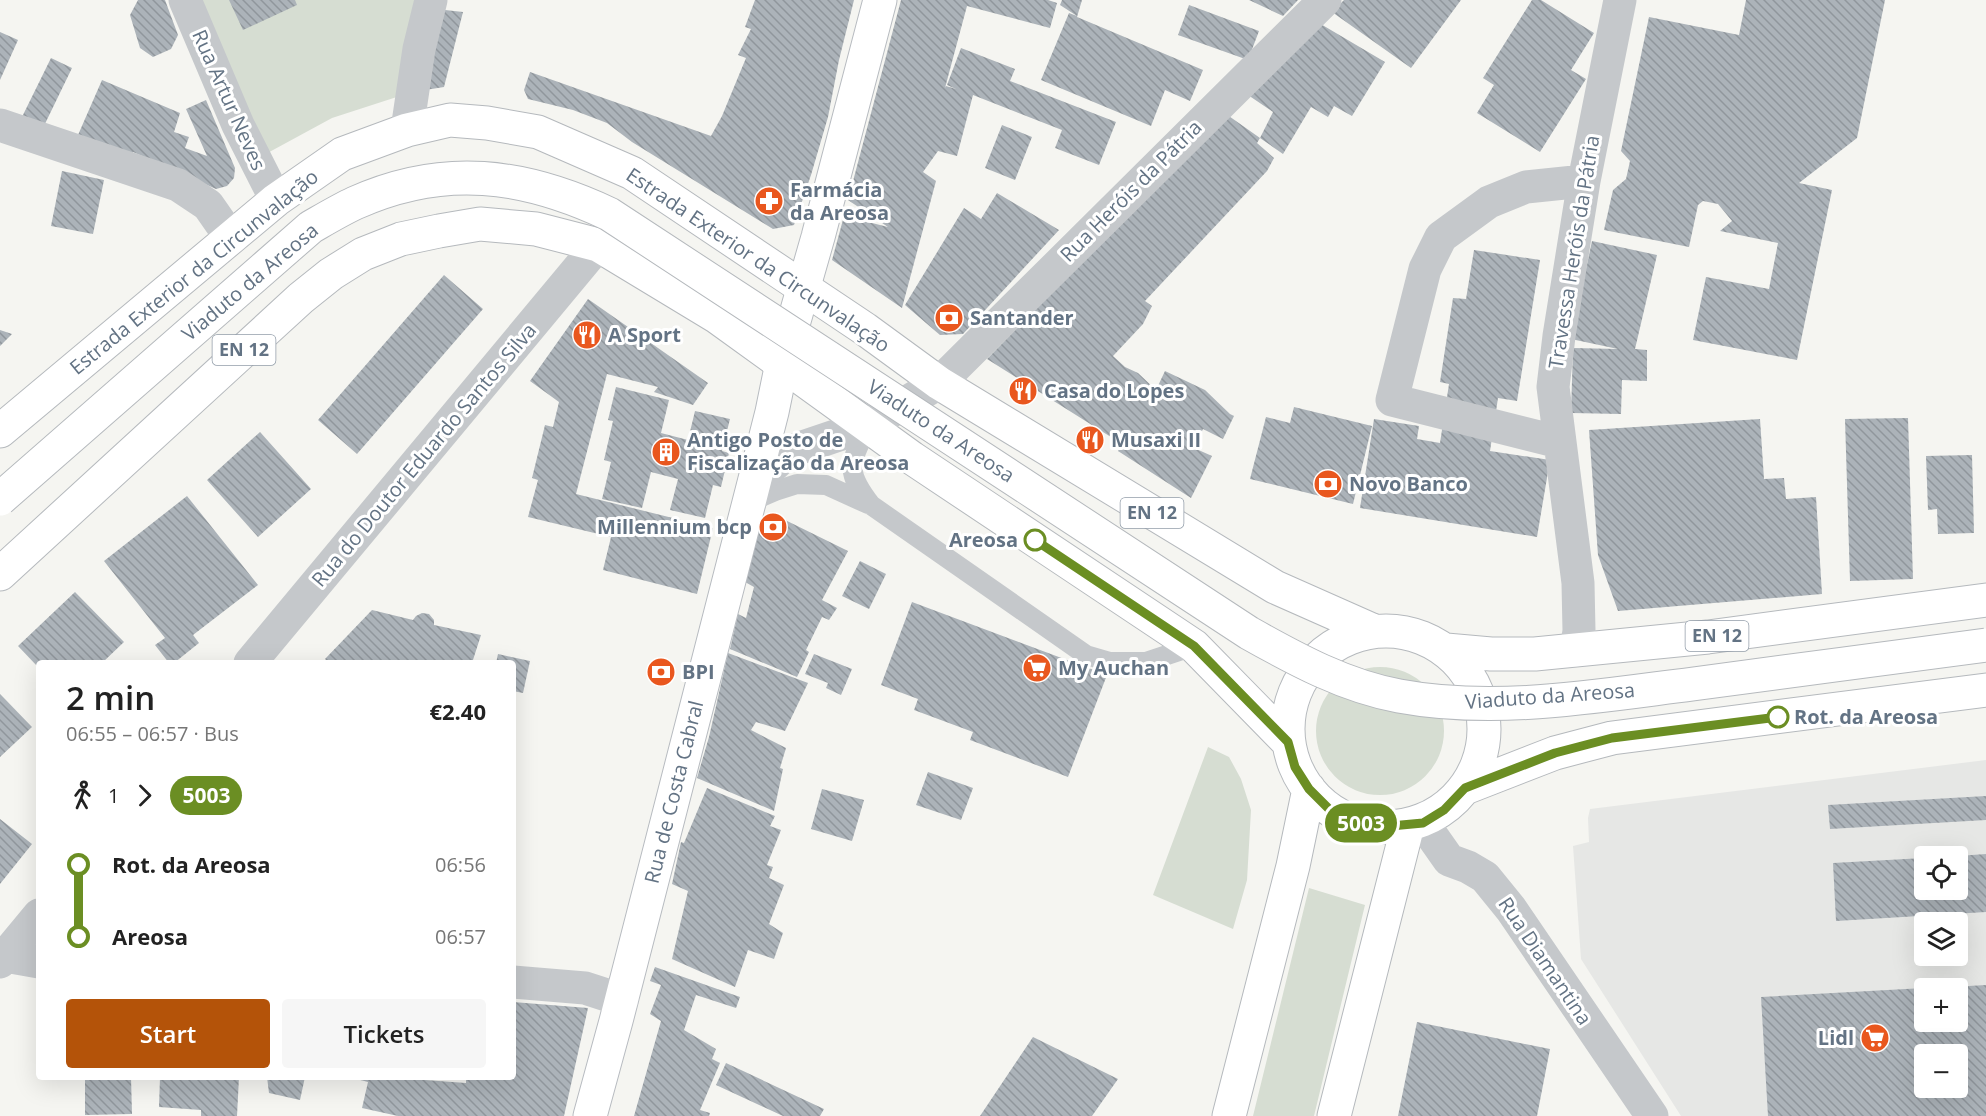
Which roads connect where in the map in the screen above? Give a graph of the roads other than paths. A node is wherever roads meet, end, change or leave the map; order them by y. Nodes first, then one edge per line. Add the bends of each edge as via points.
1 (185, 0) edge
2 (431, 0) edge
3 (880, 0) edge
4 (1325, 0) edge
5 (1620, 0) edge
6 (0, 125) edge
7 (407, 130) junction
8 (1584, 180) junction
9 (276, 200) junction
10 (231, 238) junction
11 (598, 246) junction
12 (757, 257) junction
13 (802, 288) junction
14 (717, 317) junction
15 (782, 363) junction
16 (939, 382) junction
17 (868, 425) junction
18 (0, 431) edge
19 (1559, 442) junction
20 (750, 498) junction
21 (0, 499) edge
22 (871, 505) junction
23 (0, 574) edge
24 (1986, 600) edge
25 (1372, 630) junction
26 (1986, 645) edge
27 (1194, 646) junction
28 (1446, 650) junction
29 (1576, 650) junction
30 (253, 660) edge
31 (1986, 690) edge
32 (1288, 742) junction
33 (1465, 788) junction
34 (1309, 789) junction
35 (1415, 824) junction
36 (36, 919) edge
37 (2, 959) edge
38 (36, 962) edge
39 (516, 982) edge
40 (622, 1000) junction
41 (590, 1116) edge
42 (1228, 1116) edge
43 (1334, 1116) edge
44 (1652, 1116) edge

1 - 9 street, Rua Artur Neves via 238,125
2 - 7 street
3 - 13 main road, Rua de Costa Cabral
4 - 16 street, Rua Heróis da Pátria
5 - 8 street, Travessa Heróis da Pátria
6 - 10 street via 178,185 208,205
7 - 9 main road, Estrada Exterior da Circunvalação / EN 12 via 342,154
7 - 12 main road, Estrada Exterior da Circunvalação / EN 12 via 450,120 538,132 632,174
8 - 19 street, Travessa Heróis da Pátria via 1553,387
8 - 19 street via 1526,187 1489,202 1441,237 1425,269 1392,400
9 - 10 main road, Estrada Exterior da Circunvalação / EN 12
10 - 18 main road, Estrada Exterior da Circunvalação / EN 12
11 - 14 main road, EN 12
11 - 23 main road, EN 12 via 536,228 480,224 401,239 363,254 301,298
11 - 30 street, Rua do Doutor Eduardo Santos Silva
12 - 13 main road, Estrada Exterior da Circunvalação / EN 12
12 - 14 main road via 762,279 756,301 740,313
13 - 15 main road, Rua de Costa Cabral
13 - 16 main road, Estrada Exterior da Circunvalação / EN 12
14 - 15 main road, EN 12
15 - 17 main road, EN 12
15 - 20 main road, Rua de Costa Cabral
16 - 17 street, Rua Heróis da Pátria
16 - 25 main road, Estrada Exterior da Circunvalação / EN 12 via 1275,587
17 - 20 street, Rua Heróis da Pátria via 788,452
17 - 22 lane via 852,461 859,490
17 - 27 main road, EN 12
19 - 29 street, Travessa Heróis da Pátria via 1578,583
20 - 22 lane via 797,484 826,485
20 - 40 main road, Rua de Costa Cabral
21 - 26 main road, Viaduto da Areosa / EN 12, bridge via 311,227 355,203 395,188 479,177 532,185 609,214 1249,633 1311,667 1349,682 1398,696 1493,704 1615,694
22 - 27 lane via 1086,655 1110,662 1146,662
24 - 29 main road, EN 12 via 1708,637
25 - 28 main road, EN 12 via 1398,630 1423,637
25 - 32 main road, EN 12 via 1343,640 1317,657 1299,682 1289,711
27 - 32 main road, EN 12
28 - 29 main road, EN 12 via 1535,654
28 - 33 main road, EN 12 via 1467,672 1481,699 1485,730 1480,760
31 - 33 main road, EN 12 via 1612,738 1555,753
32 - 34 main road, EN 12 via 1295,767
33 - 35 main road, EN 12 via 1444,810
34 - 35 main road, EN 12 via 1329,809 1353,821 1380,827
34 - 42 main road
35 - 43 main road
35 - 44 street, Rua Diamantina via 1449,860 1485,877 1511,909
36 - 37 street
37 - 38 street
39 - 40 street via 585,988
40 - 41 main road, Rua de Costa Cabral

